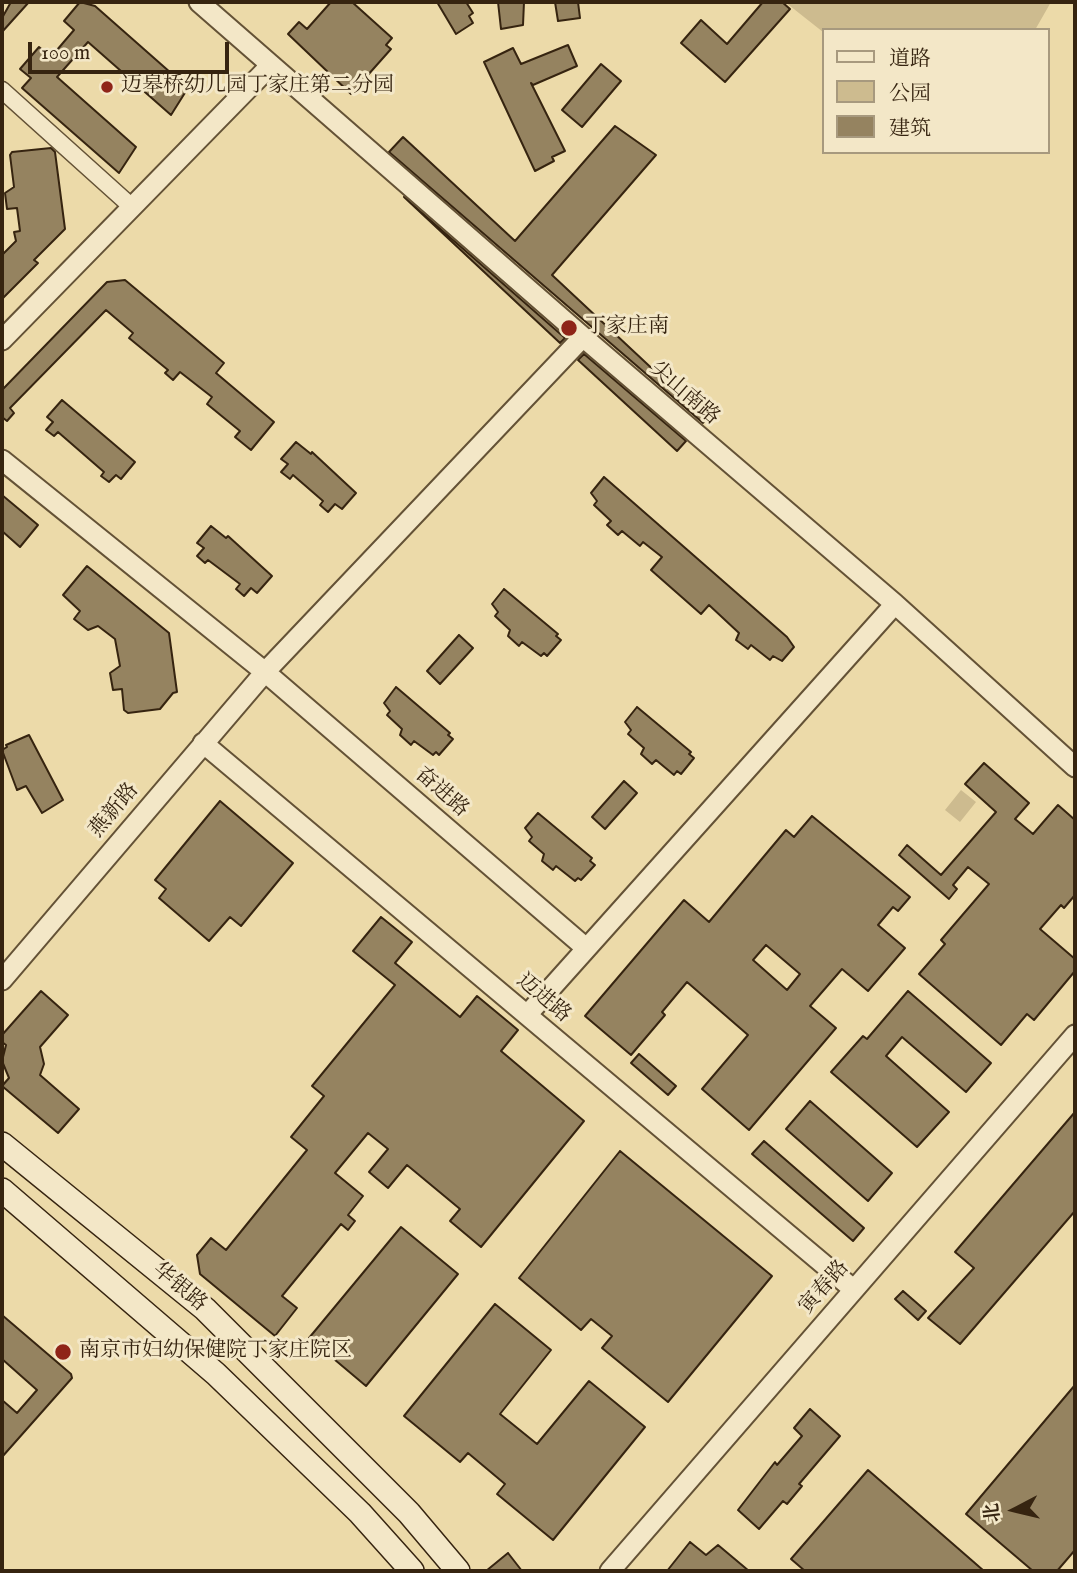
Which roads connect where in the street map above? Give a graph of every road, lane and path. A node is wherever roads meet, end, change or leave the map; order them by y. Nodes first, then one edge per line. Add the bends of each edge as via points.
1 (200, 2) edge
2 (271, 65) junction
3 (2, 90) edge
4 (132, 207) junction
5 (583, 338) junction
6 (2, 340) edge
7 (2, 460) edge
8 (895, 604) junction
9 (265, 672) junction
10 (203, 743) junction
11 (1075, 767) edge
12 (586, 948) junction
13 (2, 980) edge
14 (527, 1015) junction
15 (1075, 1035) edge
16 (2, 1144) edge
17 (2, 1190) edge
18 (853, 1289) junction
19 (412, 1571) edge
20 (457, 1571) edge
21 (610, 1571) edge

1 - 2 street, 尖山南路
2 - 4 street
2 - 5 street, 尖山南路
3 - 4 street
4 - 6 street
5 - 8 street, 尖山南路
5 - 9 street, 燕新路
7 - 9 street, 奋进路
8 - 11 street, 尖山南路
8 - 12 street
9 - 10 street, 燕新路
9 - 12 street, 奋进路
10 - 13 street, 燕新路
10 - 14 street, 迈进路
12 - 14 street
14 - 18 street, 迈进路
15 - 18 street, 寅春路
16 - 20 main road, 华银路 via 205,1309 409,1513
17 - 19 main road, 华银路 via 216,1374 360,1513
18 - 21 street, 寅春路

